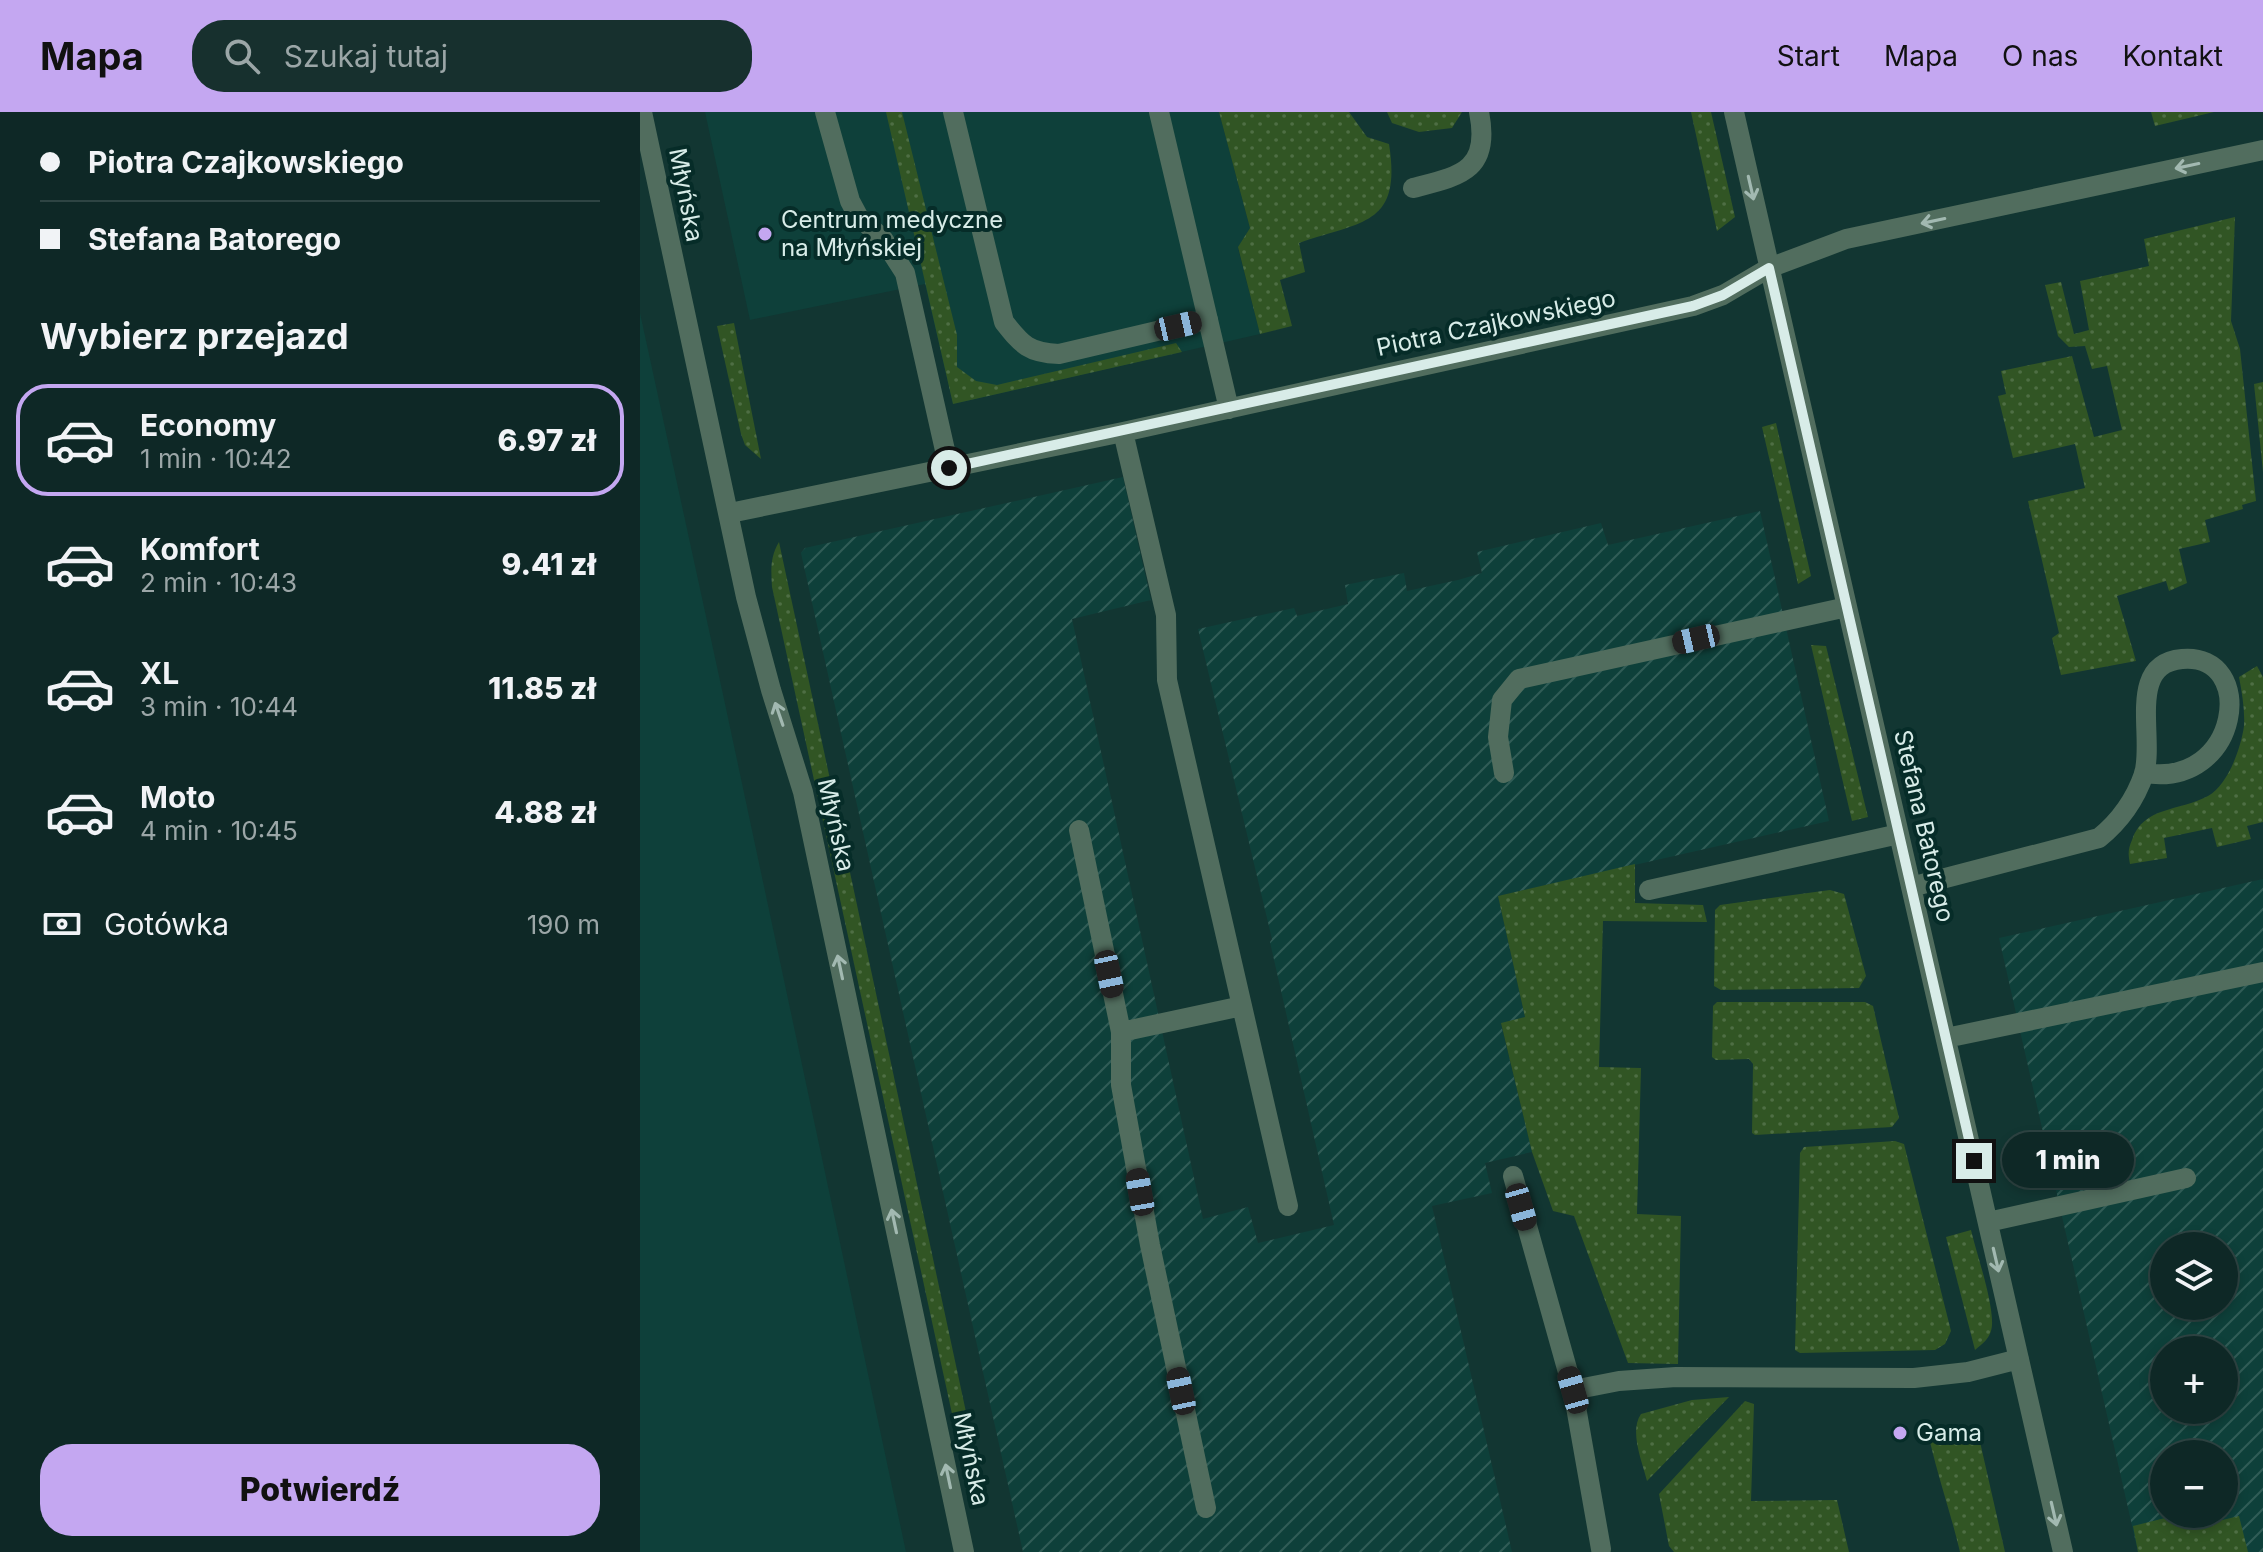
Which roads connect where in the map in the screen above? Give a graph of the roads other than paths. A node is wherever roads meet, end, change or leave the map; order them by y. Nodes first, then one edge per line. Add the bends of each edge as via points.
1 (642, 112) edge
2 (825, 112) edge
3 (953, 112) edge
4 (1159, 112) edge
5 (1479, 112) edge
6 (1734, 112) edge
7 (644, 140) edge
8 (2263, 150) edge
9 (1413, 188) dead end
10 (1769, 268) junction
11 (1208, 319) junction
12 (1229, 409) junction
13 (1123, 432) junction
14 (949, 468) junction
15 (730, 513) junction
16 (1847, 607) junction
17 (1504, 773) dead end
18 (2144, 773) junction
19 (1079, 830) dead end
20 (1899, 834) junction
21 (1911, 887) junction
22 (1649, 890) dead end
23 (2263, 972) edge
24 (1242, 1006) junction
25 (1121, 1032) junction
26 (1946, 1038) junction
27 (1513, 1176) dead end
28 (2186, 1178) dead end
29 (1288, 1206) dead end
30 (1988, 1222) junction
31 (2019, 1359) junction
32 (1573, 1390) junction
33 (1206, 1508) dead end
34 (1601, 1549) dead end
35 (964, 1552) edge
36 (2063, 1552) edge

1 - 7 street, Młyńska
2 - 14 street via 850,201 905,273
3 - 11 street via 1004,322 1020,343 1040,353 1059,354
4 - 11 street
5 - 9 street via 1478,156 1469,169
6 -> 10 street, Stefana Batorego
7 - 15 street, Młyńska
8 -> 10 street, Piotra Czajkowskiego via 1846,239
10 - 12 street, Piotra Czajkowskiego via 1693,306
10 - 16 street, Stefana Batorego
11 - 12 street
12 - 13 street, Piotra Czajkowskiego
13 - 14 street, Piotra Czajkowskiego
13 - 24 street via 1166,615 1167,680
14 - 15 street, Piotra Czajkowskiego
35 -> 15 street, Młyńska via 803,792 746,597
16 - 17 street via 1519,679 1502,700 1498,737
16 - 20 street, Stefana Batorego
18 - 18 street via 2184,772 2221,742 2228,726 2227,687 2204,662 2182,659 2151,675 2145,695
18 - 21 street via 2129,806 2099,838
19 - 25 street
20 - 21 street, Stefana Batorego
20 - 22 street
21 - 26 street, Stefana Batorego
23 - 26 street
24 - 25 street
24 - 29 street
25 - 33 street via 1121,1085 1144,1216
26 - 30 street, Stefana Batorego
27 - 32 street
28 - 30 street
30 -> 31 street, Stefana Batorego
31 - 32 street via 1914,1378 1676,1377
31 -> 36 street, Stefana Batorego
32 - 34 street

